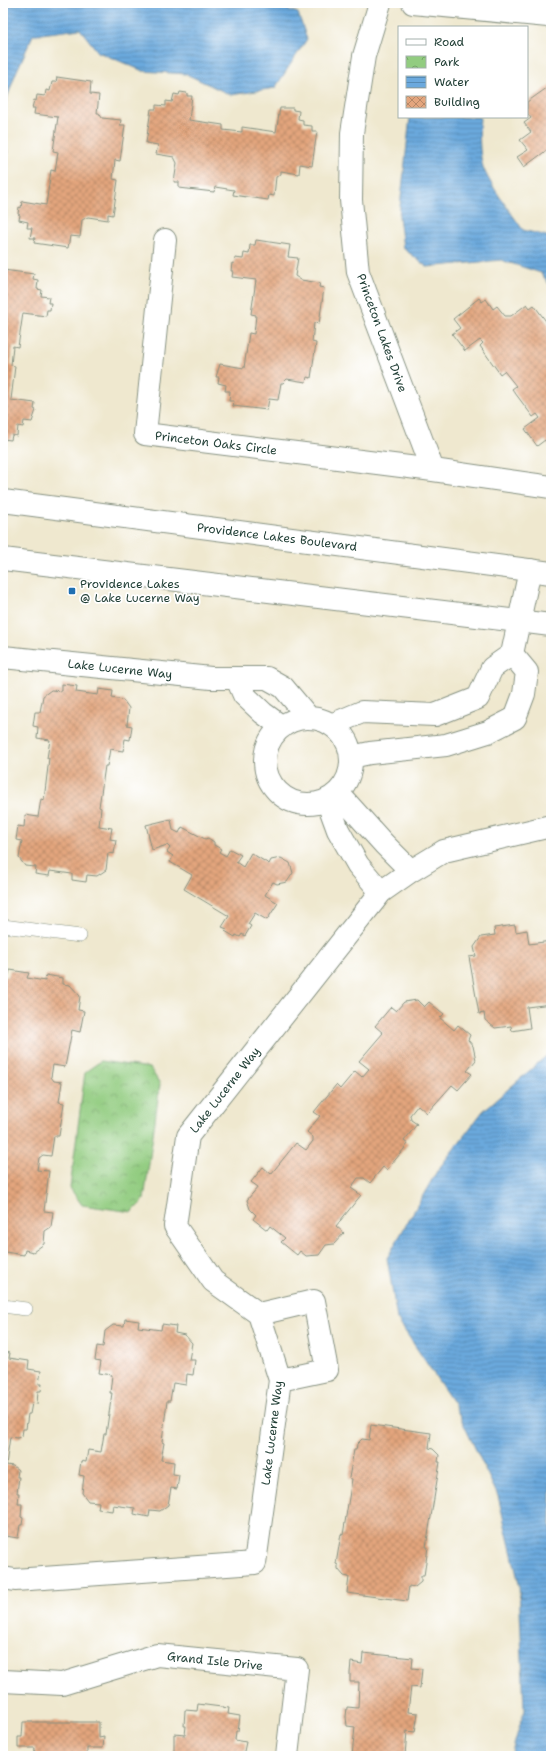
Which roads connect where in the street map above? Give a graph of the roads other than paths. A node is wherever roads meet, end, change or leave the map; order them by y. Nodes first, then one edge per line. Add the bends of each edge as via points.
1 (380, 3) edge
2 (413, 3) edge
3 (551, 14) edge
4 (165, 240) dead end
5 (433, 470) junction
6 (551, 487) edge
7 (3, 500) edge
8 (3, 559) edge
9 (530, 570) junction
10 (551, 573) edge
11 (519, 621) junction
12 (551, 625) edge
13 (512, 654) junction
14 (3, 657) edge
15 (237, 679) junction
16 (309, 718) junction
17 (331, 725) junction
18 (282, 726) junction
19 (351, 757) junction
20 (332, 797) junction
21 (551, 826) edge
22 (411, 870) junction
23 (381, 892) junction
24 (3, 926) edge
25 (80, 936) dead end
26 (3, 1306) edge
27 (26, 1309) dead end
28 (259, 1314) junction
29 (280, 1380) junction
30 (3, 1578) edge
31 (3, 1682) edge
32 (287, 1756) edge

1 - 5 street, Princeton Lakes Drive via 364,56 352,133 351,200 358,272
2 - 3 street via 548,16
4 - 5 street, Princeton Oaks Circle via 145,434
5 - 6 street
7 - 9 street, Providence Lakes Boulevard
8 - 11 street
9 - 10 street, Providence Lakes Boulevard
9 - 11 street
11 - 12 street
11 - 13 street
13 - 17 street via 492,668 478,698 435,715 362,712
13 - 19 street via 527,672 524,694 516,718 488,732 446,745
14 - 15 street, Lake Lucerne Way
15 - 16 street, Lake Lucerne Way via 267,678 283,687
15 - 18 street via 244,695
16 - 17 street
16 - 18 street via 293,720
17 - 19 street via 341,733
18 - 20 street via 272,736 264,764 267,778 275,790 286,799 299,804 313,805
19 - 20 street via 346,782
20 - 22 street
20 - 23 street via 338,830 358,865
21 - 22 street, Lake Lucerne Way via 444,851
22 - 23 street, Lake Lucerne Way
23 - 28 street, Lake Lucerne Way via 188,1136 175,1226 213,1281
24 - 25 lane
26 - 27 lane
28 - 29 street, Lake Lucerne Way
28 - 29 street via 314,1301 327,1370
29 - 30 street, Lake Lucerne Way via 255,1563 15,1580
31 - 32 street, Grand Isle Drive via 62,1684 157,1654 296,1669

